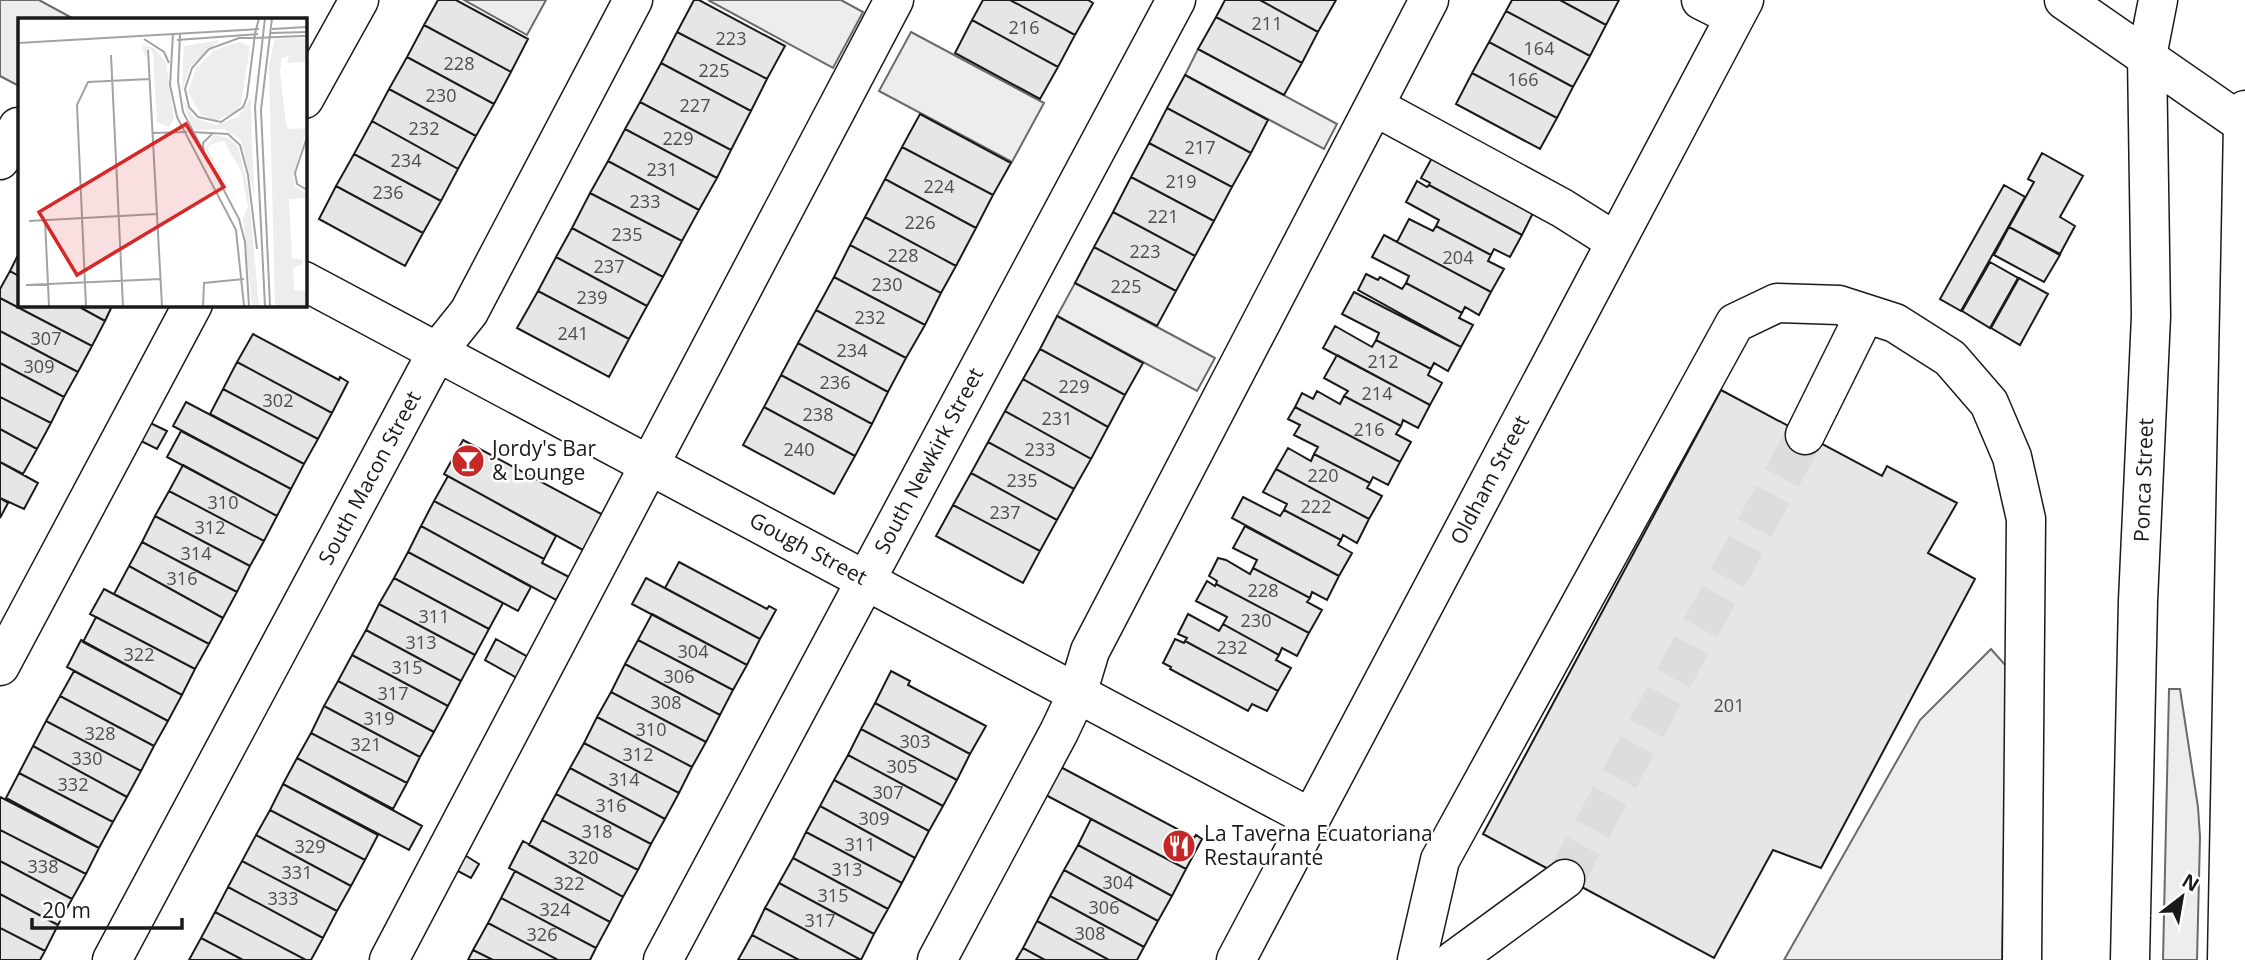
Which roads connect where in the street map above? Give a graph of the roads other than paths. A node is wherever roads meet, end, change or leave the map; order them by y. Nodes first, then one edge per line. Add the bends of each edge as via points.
1 (359, 0) edge
2 (633, 0) edge
3 (894, 0) edge
4 (1176, 0) edge
5 (1429, 0) edge
6 (1701, 0) edge
7 (2064, 0) edge
8 (2158, 0) edge
9 (1739, 9) edge
10 (2147, 56) junction
11 (306, 95) edge
12 (1374, 106) junction
13 (2244, 120) edge
14 (12, 124) edge
15 (0, 160) edge
16 (1616, 242) junction
17 (306, 282) edge
18 (192, 306) edge
19 (1865, 314) junction
20 (437, 352) junction
21 (1805, 435) tunnel mouth
22 (2241, 454) edge
23 (649, 464) junction
24 (865, 580) junction
25 (0, 666) edge
26 (1077, 694) junction
27 (1311, 818) junction
28 (1565, 879) tunnel mouth
29 (113, 960) edge
30 (389, 960) edge
31 (663, 960) edge
32 (937, 960) edge
33 (1236, 960) edge
34 (1417, 960) edge
35 (1454, 960) edge
36 (2022, 960) edge
37 (2130, 960) edge
38 (2227, 960) edge

1 - 11 street
2 - 20 street, South Macon Street via 469,312
3 - 23 street
4 - 24 street, South Newkirk Street
5 - 12 street
6 - 9 street
7 - 10 street
8 - 10 street, Ponca Street
9 - 16 street, Oldham Street
10 - 13 street
10 - 37 street, Ponca Street via 2151,316 2138,601
12 - 16 street
12 - 26 street via 1090,651
13 - 22 street
14 - 15 street
16 - 27 street, Oldham Street
17 - 20 street, Gough Street
18 - 25 street
19 - 21 street
19 - 34 street via 1839,305 1777,303 1735,323 1440,860
19 - 36 street via 1895,323 1950,358 1989,403 2015,469 2026,519
20 - 23 street, Gough Street
20 - 29 street, South Macon Street
22 - 38 street
23 - 24 street, Gough Street
23 - 30 street
24 - 26 street, Gough Street
24 - 31 street, South Newkirk Street
26 - 27 street, Gough Street
26 - 32 street
27 - 33 street, Oldham Street
28 - 35 street

